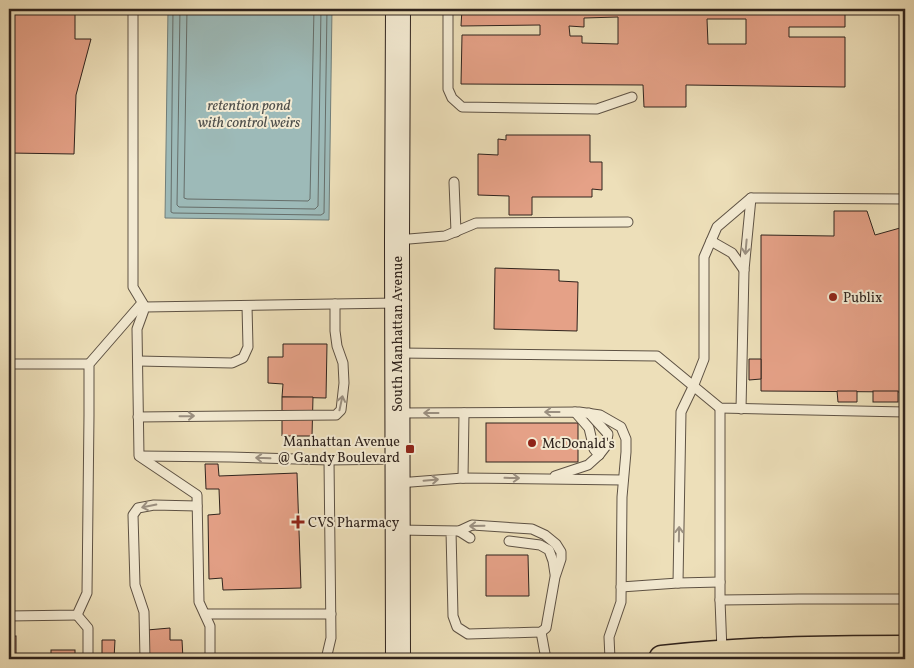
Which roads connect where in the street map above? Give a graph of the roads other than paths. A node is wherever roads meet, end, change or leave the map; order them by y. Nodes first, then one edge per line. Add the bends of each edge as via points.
1 (133, 9) edge
2 (398, 9) edge
3 (448, 9) edge
4 (632, 97) dead end
5 (454, 182) dead end
6 (750, 198) junction
7 (905, 199) edge
8 (628, 222) dead end
9 (456, 232) junction
10 (397, 240) junction
11 (711, 241) junction
12 (744, 270) junction
13 (397, 303) junction
14 (335, 304) junction
15 (144, 305) junction
16 (247, 306) junction
17 (398, 354) junction
18 (138, 361) junction
19 (9, 364) edge
20 (89, 364) junction
21 (693, 386) junction
22 (720, 408) junction
23 (741, 409) junction
24 (464, 412) junction
25 (574, 412) junction
26 (905, 412) edge
27 (398, 413) junction
28 (589, 413) junction
29 (138, 417) junction
30 (599, 455) junction
31 (139, 456) junction
32 (398, 459) junction
33 (329, 460) junction
34 (464, 478) junction
35 (547, 479) junction
36 (623, 480) junction
37 (398, 483) junction
38 (197, 506) junction
39 (398, 530) junction
40 (455, 531) junction
41 (470, 538) dead end
42 (509, 541) dead end
43 (555, 577) junction
44 (720, 582) junction
45 (678, 583) junction
46 (621, 587) junction
47 (720, 600) junction
48 (905, 600) edge
49 (205, 614) junction
50 (330, 614) junction
51 (77, 615) junction
52 (9, 616) edge
53 (541, 632) junction
54 (896, 649) edge
55 (722, 654) junction
56 (88, 659) edge
57 (145, 659) edge
58 (210, 659) edge
59 (326, 659) edge
60 (398, 659) edge
61 (546, 659) edge
62 (610, 659) edge
63 (662, 659) edge
64 (781, 659) edge

1 - 15 lane via 133,288
2 - 10 main road, South Manhattan Avenue
3 - 4 lane via 448,89 462,107 597,109
5 - 9 lane
6 - 7 lane
6 - 11 lane via 717,227
6 -> 12 lane
8 - 9 lane via 476,223
9 - 10 lane
10 - 13 main road, South Manhattan Avenue
11 - 12 lane via 732,253
11 - 21 lane via 704,257 704,359
12 - 23 lane
13 - 14 lane
13 - 17 main road, South Manhattan Avenue
14 - 16 lane
29 -> 14 lane via 336,415 342,410 344,383 343,362 336,346
15 - 16 lane
15 - 18 lane via 137,329
15 - 20 lane
16 - 18 lane via 248,347 243,358 232,363
17 - 21 lane via 657,356
17 - 27 main road, South Manhattan Avenue
18 - 29 lane
19 - 20 lane
20 - 51 lane via 87,593
21 - 22 lane
45 -> 21 lane via 682,412
22 - 23 lane
22 - 44 lane
23 - 26 lane
25 -> 24 lane
24 -> 27 lane
24 - 34 lane
25 - 28 lane
25 - 30 lane via 589,428 594,449
27 - 32 main road, South Manhattan Avenue
28 - 30 lane via 608,434 606,446
28 - 36 lane via 600,415 621,427 626,439
29 - 31 lane
30 - 35 lane via 588,465
33 -> 31 lane
31 - 38 lane via 197,495
32 - 33 lane
32 - 37 main road, South Manhattan Avenue
33 - 50 lane
34 -> 35 lane
37 -> 34 lane
35 - 36 lane
36 - 46 lane
37 - 39 main road, South Manhattan Avenue
38 - 49 lane via 199,602
38 -> 57 lane via 154,504 138,508 133,515 135,585 144,612
39 - 40 lane
39 - 60 main road, South Manhattan Avenue
40 - 41 lane
43 -> 40 lane via 561,552 546,535 532,529 472,525
40 - 53 lane via 453,616 457,627 468,634
42 - 43 lane via 540,545 549,550
43 - 53 lane via 546,628
44 - 45 lane
44 - 47 lane
45 - 46 lane
46 - 62 lane via 621,602 609,637
47 - 48 lane
47 - 55 lane
49 - 50 lane
49 - 58 lane via 210,626
50 - 59 lane via 331,638
51 - 52 lane
51 - 56 lane via 88,628
53 - 61 lane
54 - 55 main road
54 - 64 main road via 870,658
55 - 63 main road

